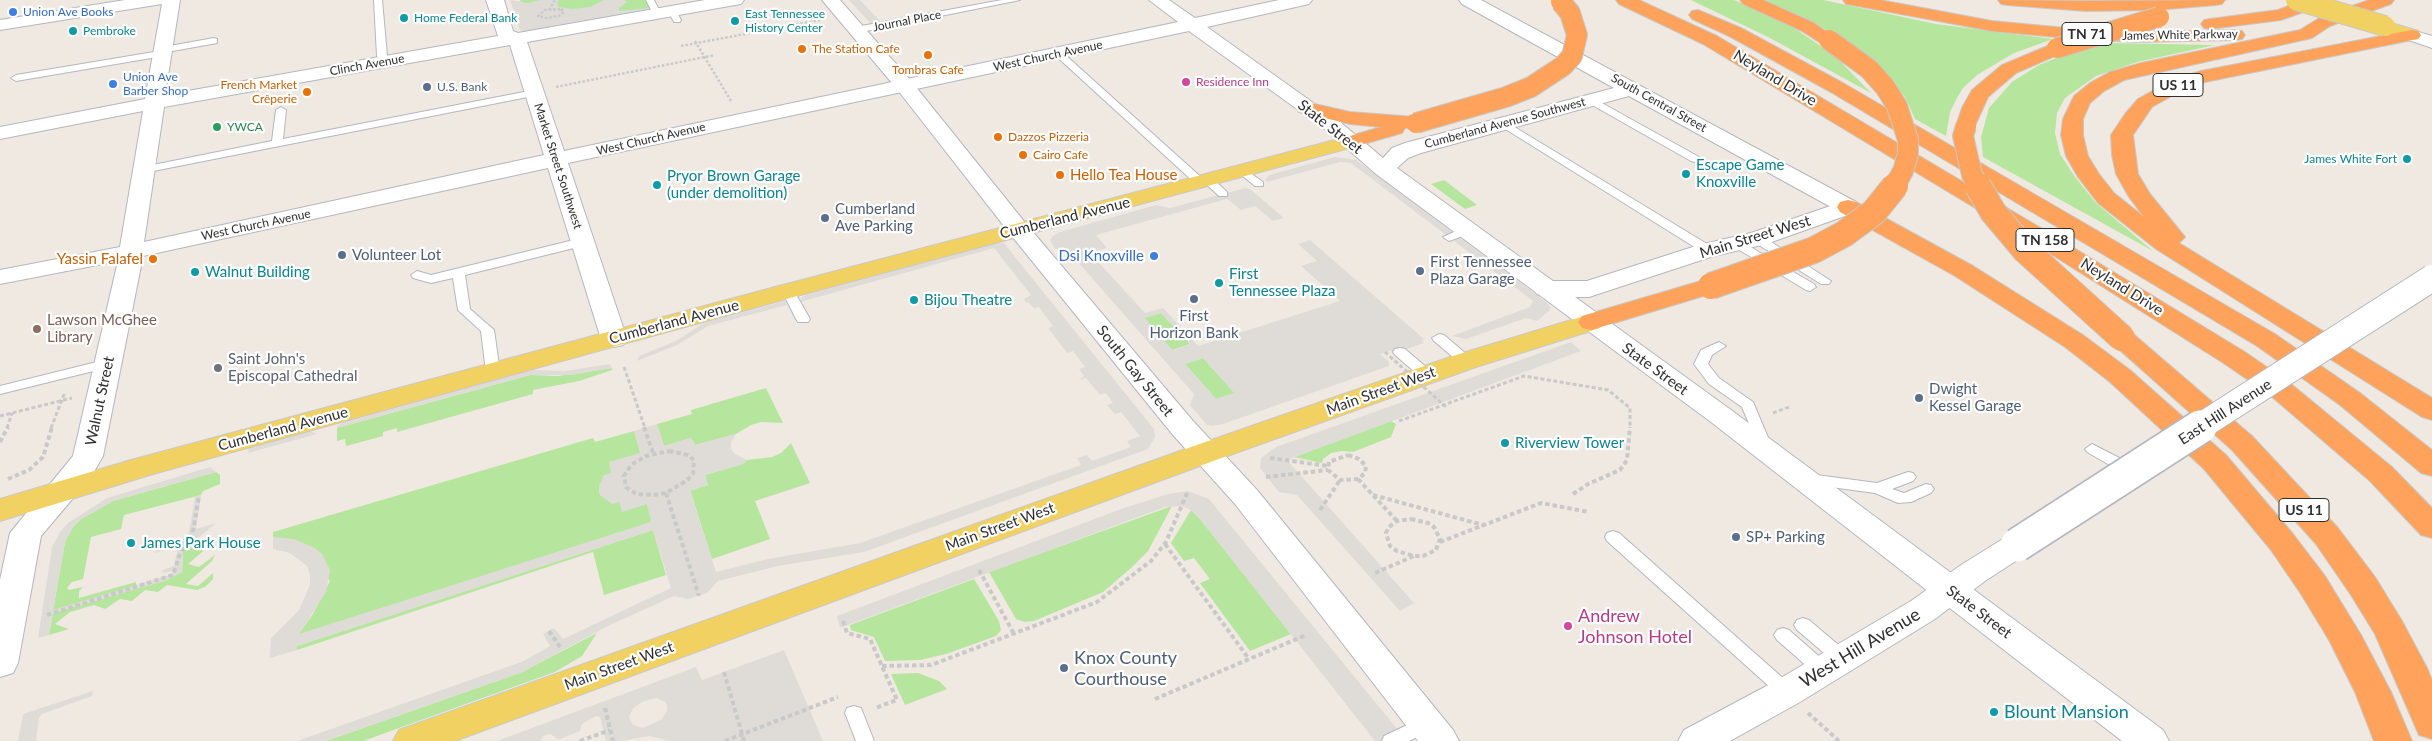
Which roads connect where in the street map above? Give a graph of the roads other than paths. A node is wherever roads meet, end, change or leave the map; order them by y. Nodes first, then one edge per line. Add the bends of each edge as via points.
1 (158, 0) edge
2 (171, 0) edge
3 (378, 0) edge
4 (495, 0) edge
5 (735, 0) edge
6 (831, 0) edge
7 (1016, 0) edge
8 (1158, 0) edge
9 (1303, 0) edge
10 (1468, 0) edge
11 (1626, 0) edge
12 (1666, 0) edge
13 (1749, 0) edge
14 (1852, 0) edge
15 (1896, 0) edge
16 (2007, 0) edge
17 (2216, 0) edge
18 (2222, 0) edge
19 (2296, 0) edge
20 (2320, 0) edge
21 (2385, 0) edge
22 (1560, 1) edge
23 (664, 12) edge
24 (2323, 23) junction
25 (0, 25) edge
26 (1193, 26) junction
27 (856, 30) junction
28 (2412, 35) junction
29 (517, 39) junction
30 (214, 42) dead end
31 (2432, 42) edge
32 (163, 52) junction
33 (1059, 54) junction
34 (386, 62) junction
35 (16, 78) dead end
36 (904, 86) junction
37 (1632, 89) junction
38 (544, 90) junction
39 (1592, 100) junction
40 (154, 105) junction
41 (1306, 108) junction
42 (281, 110) dead end
43 (1416, 123) junction
44 (1503, 124) junction
45 (0, 133) edge
46 (1350, 142) junction
47 (277, 144) junction
48 (555, 160) junction
49 (1695, 160) dead end
50 (1384, 169) junction
51 (143, 170) junction
52 (1210, 186) junction
53 (1848, 207) junction
54 (1019, 230) junction
55 (582, 242) junction
56 (1749, 242) junction
57 (132, 250) junction
58 (1708, 250) junction
59 (2203, 269) junction
60 (458, 273) junction
61 (417, 275) dead end
62 (0, 277) edge
63 (2432, 278) edge
64 (1824, 281) dead end
65 (1810, 287) dead end
66 (1546, 289) junction
67 (788, 291) junction
68 (803, 319) dead end
69 (1591, 322) junction
70 (1439, 338) dead end
71 (614, 339) junction
72 (1719, 346) dead end
73 (1393, 352) road end
74 (1466, 361) junction
75 (109, 363) junction
76 (492, 372) junction
77 (1427, 375) junction
78 (0, 390) edge
79 (2432, 411) edge
80 (2092, 449) dead end
81 (1767, 451) junction
82 (1205, 453) junction
83 (2432, 466) edge
84 (2132, 471) junction
85 (1908, 477) dead end
86 (1802, 478) junction
87 (1878, 488) junction
88 (1926, 489) dead end
89 (61, 493) junction
90 (0, 510) edge
91 (2432, 527) edge
92 (1613, 536) dead end
93 (2017, 545) joint
94 (1950, 590) junction
95 (1803, 625) dead end
96 (1783, 635) dead end
97 (0, 663) edge
98 (1833, 665) junction
99 (1797, 702) junction
100 (854, 714) road end
101 (2432, 724) edge
102 (1433, 733) edge
103 (412, 741) edge
104 (865, 741) edge
105 (1391, 741) edge
106 (1697, 741) edge
107 (2150, 741) edge
108 (2393, 741) edge

1 - 25 street
2 - 32 street, Walnut Street
3 - 34 lane via 382,56
4 - 29 street, Market Street Southwest via 506,34
5 - 23 street, Clinch Avenue
6 - 27 street, South Gay Street
7 - 27 lane, Journal Place
8 - 26 street, State Street
9 - 26 street, West Church Avenue
10 - 37 street, South Central Street
11 - 91 highway, Neyland Drive / TN 158 via 1710,40 2235,358 2281,390 2381,474
12 - 83 highway, Neyland Drive / TN 158 via 1735,32 1836,87 2228,316 2350,399
13 - 69 highway, bridge via 1808,27 1869,69 1897,106 1908,140 1903,171 1874,212 1844,234 1814,250 1711,286
14 - 24 highway, James White Parkway / TN 71 via 1992,26 2138,37 2232,35
15 - 20 highway, James White Parkway / TN 71 via 1980,14 2140,26 2230,23 2281,15
16 - 17 highway via 2086,6
18 - 101 highway, US 11, bridge via 2057,48 2009,69 1979,94 1972,108 1963,136 1972,175 1993,212 2025,250 2242,443 2327,536 2390,630
19 - 28 main road, bridge
21 - 24 highway, James White Parkway / TN 71
22 - 43 highway, bridge via 1570,13 1577,34 1572,56 1563,66 1531,87 1506,97
23 - 29 street, Clinch Avenue
24 - 59 highway via 2306,34 2133,71 2097,87 2081,100 2073,118 2072,134 2077,156 2089,177 2106,198 2133,221
26 - 33 street, West Church Avenue
26 - 41 street, State Street
27 - 36 street, South Gay Street
28 - 31 street
28 - 59 highway, US 11 via 2201,77 2145,103 2122,135 2122,155 2127,174 2162,226
29 - 34 street, Clinch Avenue
29 - 38 street, Market Street Southwest
30 - 32 lane
32 - 35 lane
32 - 40 street, Walnut Street
33 - 36 street, West Church Avenue
33 - 52 lane
34 - 40 street, Clinch Avenue
36 - 48 street, West Church Avenue
36 - 54 street, South Gay Street
37 - 39 street, Cumberland Avenue Southwest
37 - 53 street, South Central Street
38 - 47 lane
38 - 48 street, Market Street Southwest
39 - 44 street, Cumberland Avenue Southwest
39 - 49 lane
40 - 45 street, Clinch Avenue
40 - 51 street, Walnut Street
41 - 43 highway via 1358,120
41 - 46 street, State Street
42 - 47 lane
43 - 46 highway
44 - 50 street, Cumberland Avenue Southwest via 1400,153
44 - 58 lane
46 - 50 street, State Street
46 - 52 main road, Cumberland Avenue via 1251,178
47 - 51 lane
48 - 55 street, Market Street Southwest
48 - 57 street, West Church Avenue
50 - 66 street, State Street via 1458,234
51 - 57 street, Walnut Street
52 - 54 main road, Cumberland Avenue
53 - 56 street, Main Street West
53 - 108 highway via 1964,271 2074,341 2120,376 2215,462 2313,585 2361,668
54 - 67 main road, Cumberland Avenue
54 - 82 street, South Gay Street
55 - 60 lane
55 - 71 street, Market Street Southwest
56 - 58 street, Main Street West
56 - 64 lane
56 - 65 lane
57 - 62 street, West Church Avenue
57 - 75 street, Walnut Street
58 - 66 street, Main Street West via 1589,289
59 - 79 highway, US 11
60 - 61 lane via 431,279
60 - 76 lane via 464,310 487,330
63 - 84 street, East Hill Avenue, bridge
66 - 69 street, State Street
67 - 68 lane
67 - 71 main road, Cumberland Avenue
69 - 74 main road, Main Street West
69 - 81 street, State Street
70 - 74 lane
71 - 76 main road, Cumberland Avenue
72 - 81 lane via 1706,353 1701,364 1714,381 1748,405
73 - 77 lane
74 - 77 main road, Main Street West
75 - 78 lane
75 - 89 street, Walnut Street via 88,456
76 - 89 main road, Cumberland Avenue
77 - 82 main road, Main Street West
80 - 84 lane
81 - 86 street, State Street
82 - 102 street, South Gay Street via 1246,497
82 - 103 main road, Main Street West
84 - 93 street, East Hill Avenue, bridge
85 - 87 lane
86 - 87 lane
86 - 94 street, State Street
87 - 88 lane via 1898,498
89 - 90 main road, Cumberland Avenue
89 - 97 street, Walnut Street via 26,533
92 - 99 lane
93 - 94 street, West Hill Avenue
94 - 98 street, West Hill Avenue
94 - 107 street, State Street
95 - 98 lane
96 - 98 lane
98 - 99 street, West Hill Avenue
99 - 106 street, West Hill Avenue
100 - 104 lane
102 - 105 lane

